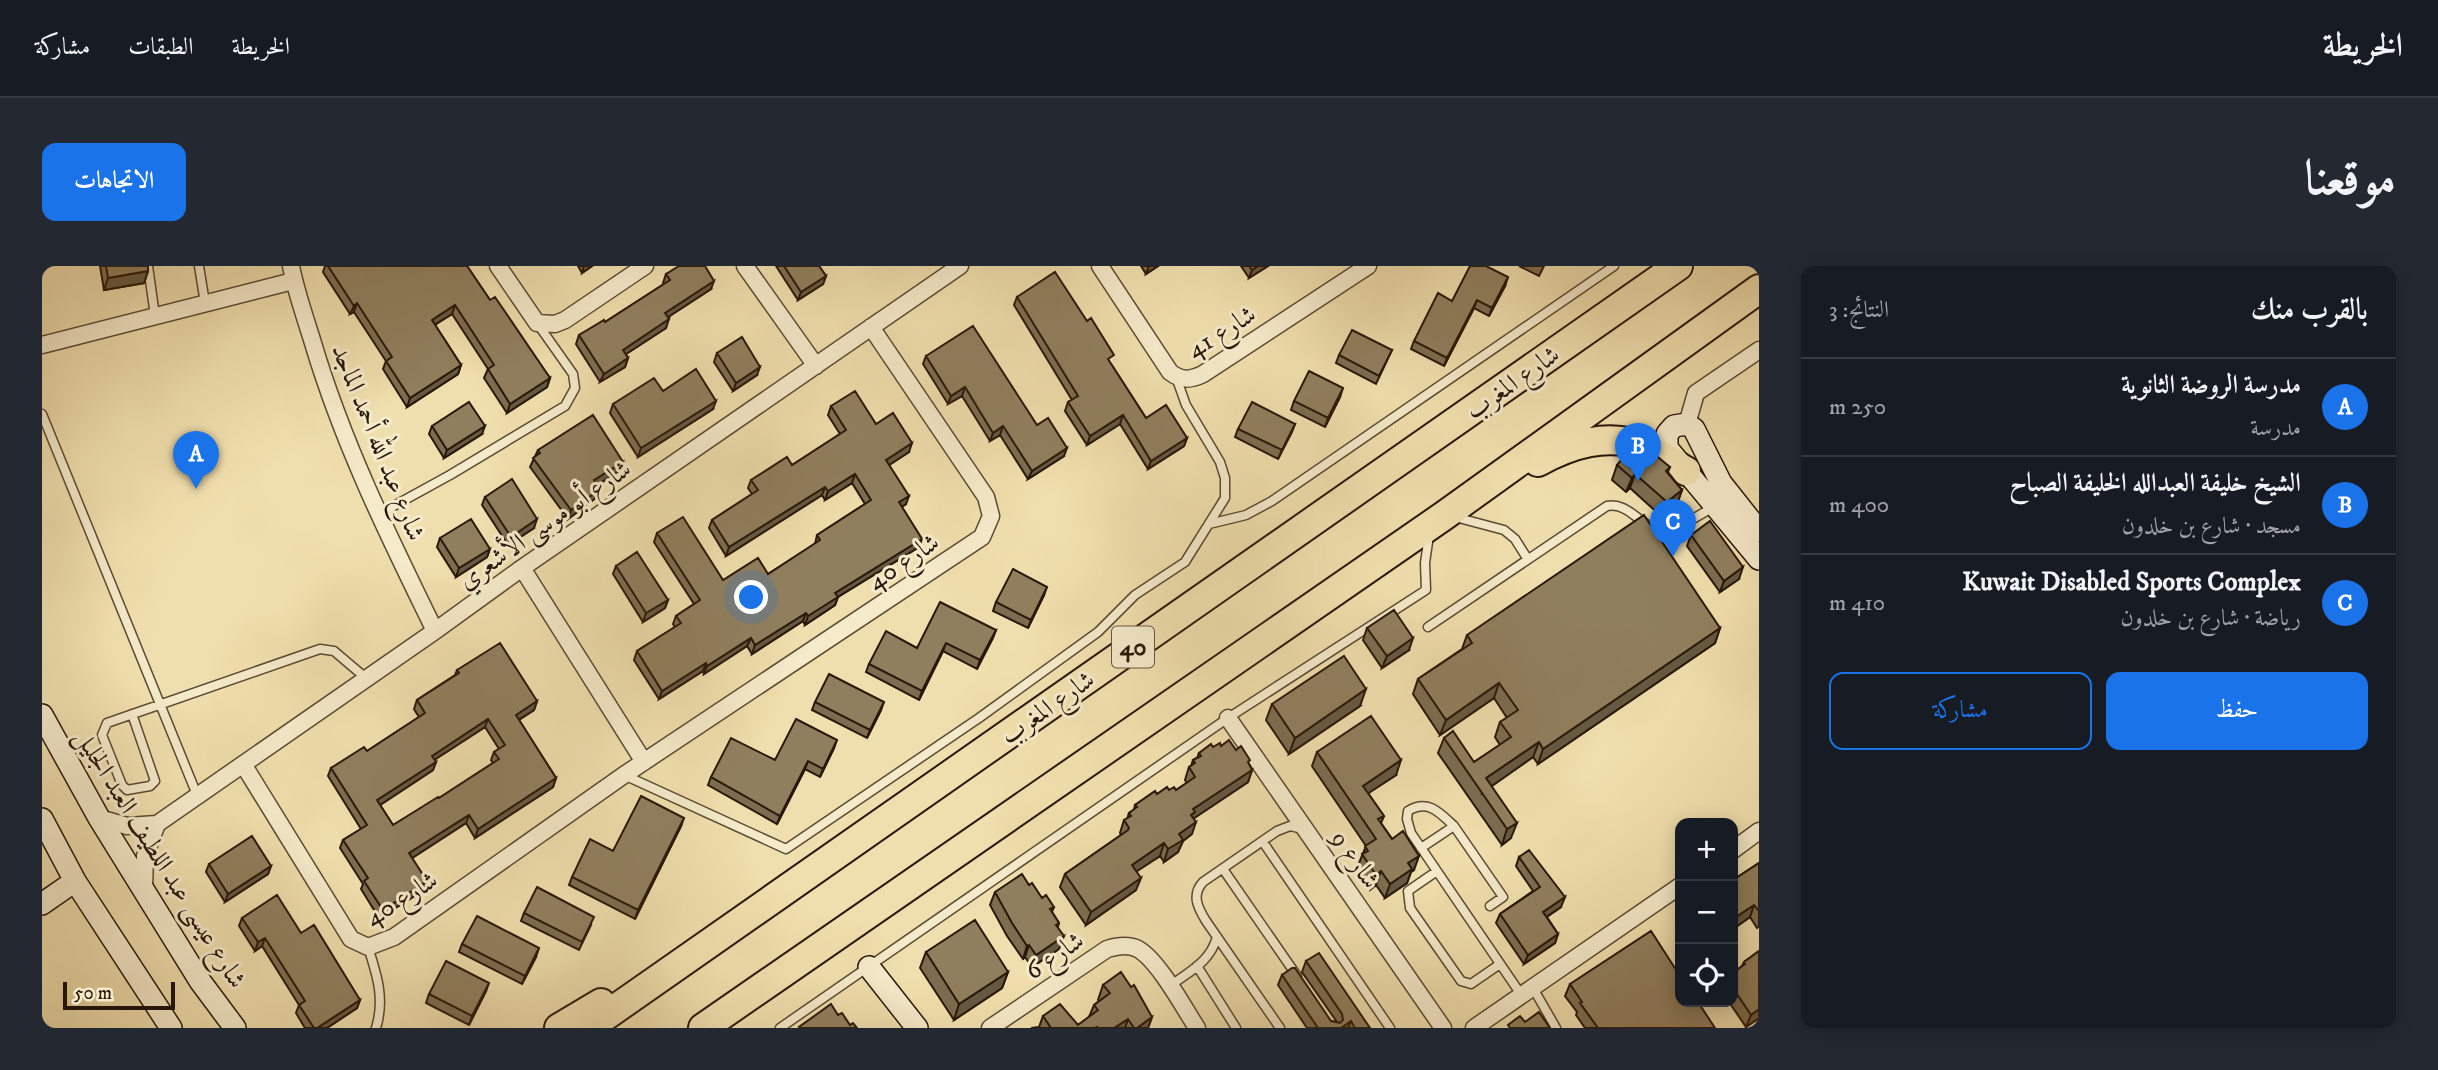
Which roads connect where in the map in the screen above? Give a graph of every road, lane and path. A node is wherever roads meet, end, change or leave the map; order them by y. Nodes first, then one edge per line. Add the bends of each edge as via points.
1 (148, 266) edge
2 (199, 266) edge
3 (498, 266) edge
4 (645, 266) edge
5 (745, 266) edge
6 (958, 266) edge
7 (1100, 266) edge
8 (1368, 266) edge
9 (1614, 266) edge
10 (1678, 266) edge
11 (292, 273) edge
12 (1759, 289) edge
13 (205, 303) junction
14 (1759, 312) edge
15 (155, 316) junction
16 (537, 323) junction
17 (871, 327) junction
18 (42, 345) edge
19 (1759, 350) edge
20 (1651, 365) junction
21 (816, 366) junction
22 (1176, 377) junction
23 (42, 414) edge
24 (1687, 424) junction
25 (1686, 471) junction
26 (1714, 506) junction
27 (378, 515) junction
28 (1444, 515) junction
29 (1209, 524) junction
30 (1759, 531) edge
31 (1527, 558) junction
32 (1759, 559) edge
33 (522, 568) junction
34 (1428, 627) dead end
35 (435, 631) junction
36 (367, 678) junction
37 (161, 705) junction
38 (42, 715) edge
39 (132, 715) junction
40 (1228, 718) junction
41 (644, 762) junction
42 (243, 764) junction
43 (624, 775) junction
44 (197, 795) junction
45 (99, 818) junction
46 (42, 819) edge
47 (157, 824) junction
48 (1454, 826) junction
49 (1306, 830) junction
50 (1759, 831) edge
51 (1263, 842) junction
52 (1738, 846) edge
53 (1421, 848) junction
54 (1223, 869) junction
55 (1437, 871) junction
56 (75, 881) junction
57 (1675, 889) edge
58 (144, 890) junction
59 (42, 904) edge
60 (1490, 906) dead end
61 (720, 937) junction
62 (1217, 937) junction
63 (368, 947) junction
64 (1500, 964) junction
65 (869, 967) junction
66 (1197, 967) junction
67 (1302, 982) edge
68 (1169, 986) junction
69 (1527, 992) junction
70 (171, 1028) edge
71 (235, 1028) edge
72 (376, 1028) edge
73 (559, 1028) edge
74 (588, 1028) edge
75 (703, 1028) edge
76 (780, 1028) edge
77 (917, 1028) edge
78 (990, 1028) edge
79 (1197, 1028) edge
80 (1236, 1028) edge
81 (1280, 1028) edge
82 (1390, 1028) edge
83 (1443, 1028) edge
84 (1474, 1028) edge
85 (1556, 1028) edge

1 - 15 lane
2 - 13 lane
3 - 16 street
4 - 16 street via 565,320
5 - 21 street
6 - 17 street, شارع أبو موسى الأشعري
7 - 22 street, شارع 41
8 - 22 street, شارع 41 via 1203,374 1186,380
9 - 29 lane via 1272,501 1247,515
10 - 61 highway, شارع المغرب / 40
11 - 13 street
11 - 27 street, شارع عبد الله أحمد الماجد via 334,407
12 - 20 highway
13 - 15 street
14 - 20 highway
15 - 18 street
16 - 27 lane via 573,374 575,388 565,406
17 - 21 street, شارع أبو موسى الأشعري
17 - 41 street, شارع 40 via 986,497 991,516 982,537
19 - 24 street via 1696,393
20 - 28 highway
21 - 33 street, شارع أبو موسى الأشعري
22 - 29 lane via 1225,478 1225,498
23 - 37 lane
24 - 25 main road via 1674,426 1667,434 1667,448
24 - 30 main road via 1704,446 1721,483
25 - 26 main road
25 - 28 highway via 1644,447 1608,438 1547,457
26 - 31 lane via 1676,527 1660,529 1647,526 1620,506 1607,506
26 - 32 main road
27 - 35 street, شارع عبد الله أحمد الماجد
28 - 31 lane via 1504,530
28 - 40 lane via 1425,563 1426,590
28 - 75 highway
29 - 43 lane via 1185,562 1135,595 1098,632 786,849
31 - 34 lane
33 - 35 street, شارع أبو موسى الأشعري
33 - 41 street
35 - 36 street, شارع أبو موسى الأشعري
36 - 37 lane via 334,651 320,649
36 - 42 street, شارع أبو موسى الأشعري
37 - 39 lane
37 - 44 lane
38 - 45 main road, شارع عيسى عبد اللطيف العبد الجليل
39 - 39 lane via 155,781 127,790 102,735 107,723
40 - 49 street, شارع 9
40 - 65 lane
41 - 43 street, شارع 40
42 - 44 street, شارع أبو موسى الأشعري
42 - 63 street, شارع 40 via 351,939
43 - 63 street, شارع 40 via 394,937
44 - 47 street, شارع أبو موسى الأشعري
45 - 47 street via 127,826
45 - 58 main road, شارع عيسى عبد اللطيف العبد الجليل
46 - 56 main road
47 - 58 street via 145,856
48 - 53 lane
48 - 53 lane via 1428,805 1408,811 1411,833
48 - 60 lane via 1503,897
49 - 51 lane via 1290,826
49 - 83 street, شارع 9
50 - 52 street
51 - 54 lane
51 - 82 lane
53 - 55 lane
54 - 62 lane via 1203,882 1196,894 1200,911
54 - 67 lane
55 - 64 lane
55 - 64 lane via 1408,891 1410,908 1461,981 1471,985
56 - 59 main road
56 - 70 main road
57 - 69 street
58 - 71 main road, شارع عيسى عبد اللطيف العبد الجليل
61 - 73 highway
61 - 74 highway, شارع المغرب / 40
62 - 66 lane via 1209,957
62 - 81 lane
63 - 72 lane via 381,996
64 - 69 lane
65 - 76 lane
65 - 77 main road
66 - 68 lane
66 - 80 lane
68 - 78 street, شارع 6 via 1150,958 1137,948 1107,948
68 - 79 street
69 - 84 street
69 - 85 lane

